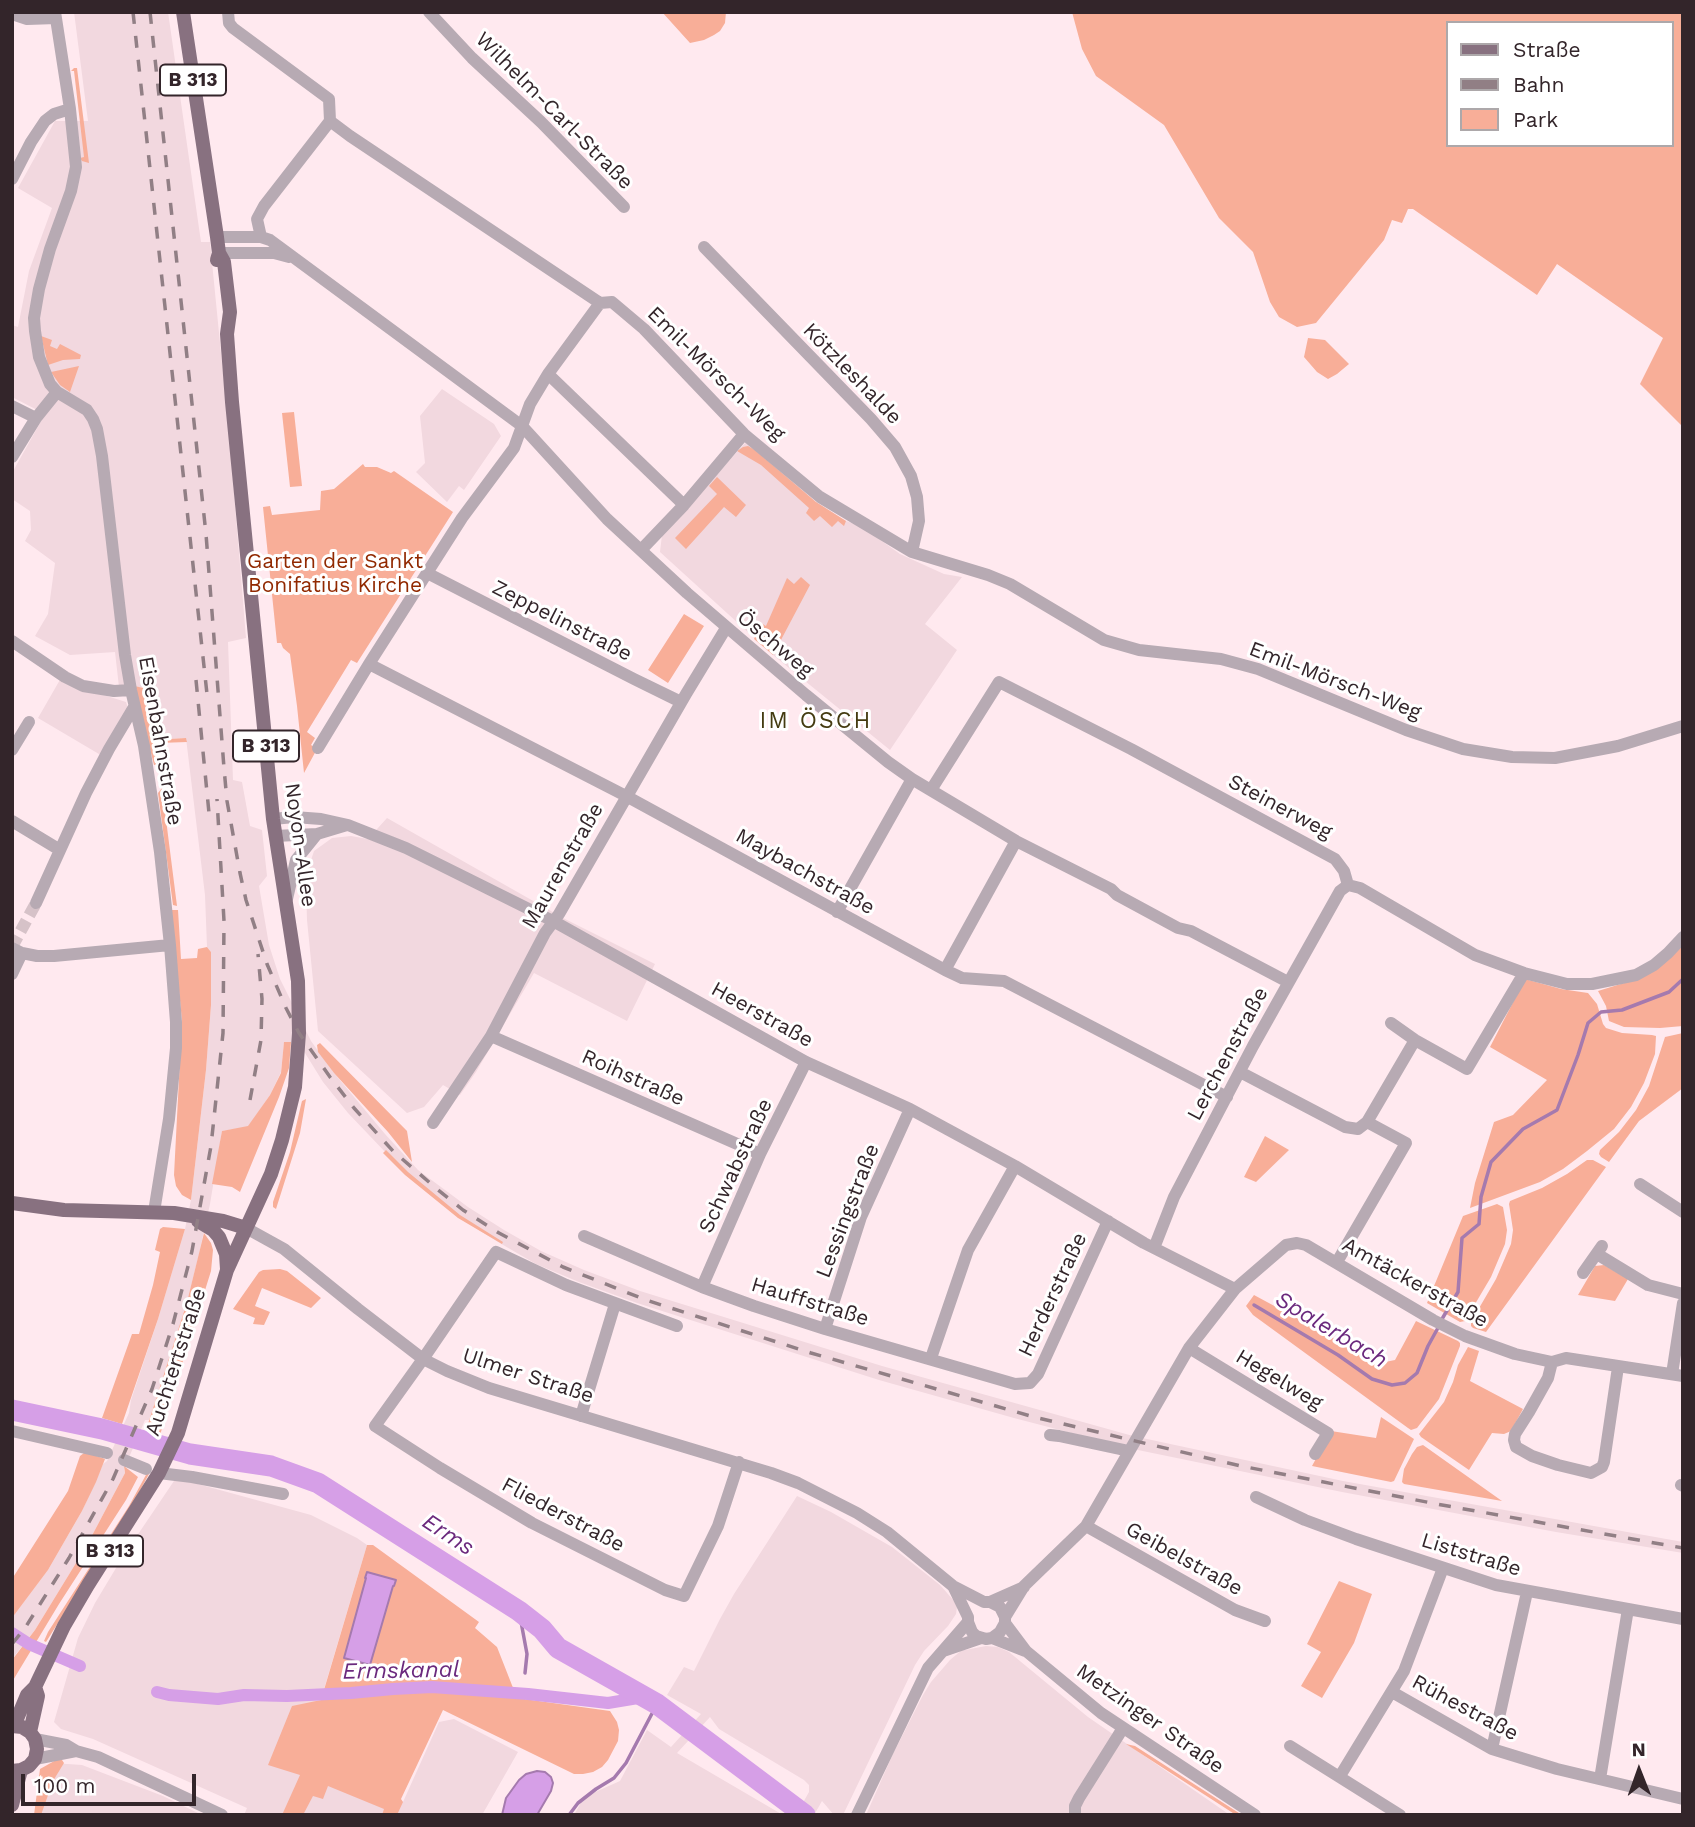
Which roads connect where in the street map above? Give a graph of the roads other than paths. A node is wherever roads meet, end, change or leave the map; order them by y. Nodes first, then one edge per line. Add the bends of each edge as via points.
1 (183, 12) edge
2 (228, 12) edge
3 (429, 12) edge
4 (15, 14) edge
5 (55, 15) edge
6 (70, 109) junction
7 (330, 121) junction
8 (12, 178) edge
9 (624, 207) dead end
10 (217, 237) junction
11 (261, 237) junction
12 (704, 247) dead end
13 (219, 253) junction
14 (293, 258) junction
15 (600, 303) junction
16 (548, 373) junction
17 (57, 392) junction
18 (12, 406) edge
19 (36, 418) junction
20 (522, 426) junction
21 (744, 434) junction
22 (12, 457) edge
23 (684, 505) junction
24 (641, 550) junction
25 (912, 552) junction
26 (427, 573) junction
27 (726, 628) junction
28 (12, 641) edge
29 (369, 664) junction
30 (131, 690) junction
31 (681, 702) junction
32 (134, 706) junction
33 (29, 722) dead end
34 (1683, 726) edge
35 (318, 748) dead end
36 (12, 750) edge
37 (912, 779) junction
38 (931, 790) junction
39 (626, 796) junction
40 (273, 819) junction
41 (12, 821) edge
42 (348, 825) junction
43 (317, 834) junction
44 (275, 836) junction
45 (1016, 841) junction
46 (60, 850) junction
47 (1348, 885) junction
48 (286, 902) junction
49 (36, 903) tunnel mouth
50 (837, 912) junction
51 (553, 921) junction
52 (1683, 937) edge
53 (170, 945) junction
54 (17, 950) edge
55 (945, 970) junction
56 (1524, 973) junction
57 (12, 974) edge
58 (1288, 982) junction
59 (1391, 1023) dead end
60 (491, 1036) junction
61 (1415, 1040) junction
62 (806, 1062) junction
63 (1240, 1072) junction
64 (1227, 1097) junction
65 (910, 1109) junction
66 (1367, 1122) junction
67 (433, 1123) dead end
68 (760, 1154) junction
69 (1015, 1166) junction
70 (1640, 1184) dead end
71 (12, 1203) edge
72 (154, 1212) junction
73 (1683, 1212) edge
74 (187, 1215) junction
75 (1108, 1221) junction
76 (246, 1228) junction
77 (584, 1236) dead end
78 (1154, 1248) junction
79 (1337, 1262) junction
80 (227, 1270) junction
81 (1583, 1273) dead end
82 (702, 1287) junction
83 (1235, 1289) junction
84 (1683, 1294) edge
85 (1683, 1303) edge
86 (615, 1304) junction
87 (677, 1326) dead end
88 (825, 1329) junction
89 (1189, 1348) junction
90 (930, 1358) junction
91 (424, 1359) junction
92 (1552, 1362) junction
93 (1618, 1367) junction
94 (1678, 1375) edge
95 (1030, 1383) joint
96 (581, 1416) junction
97 (12, 1431) edge
98 (1050, 1436) dead end
99 (1129, 1451) junction
100 (107, 1453) dead end
101 (1315, 1454) dead end
102 (124, 1460) dead end
103 (739, 1462) junction
104 (157, 1468) junction
105 (283, 1494) dead end
106 (1256, 1497) dead end
107 (1086, 1526) junction
108 (1443, 1568) junction
109 (953, 1586) junction
110 (1024, 1586) junction
111 (1527, 1592) junction
112 (987, 1602) junction
113 (1629, 1609) junction
114 (968, 1619) junction
115 (1683, 1619) edge
116 (1005, 1620) junction
117 (1265, 1621) dead end
118 (986, 1638) junction
119 (943, 1651) junction
120 (1026, 1651) junction
121 (35, 1687) junction
122 (1392, 1692) junction
123 (13, 1726) edge
124 (1123, 1728) junction
125 (32, 1735) junction
126 (1290, 1746) dead end
127 (1492, 1749) junction
128 (76, 1751) junction
129 (35, 1759) junction
130 (16, 1770) edge
131 (1340, 1776) junction
132 (1600, 1779) junction
133 (1683, 1798) edge
134 (12, 1805) edge
135 (222, 1815) edge
136 (858, 1815) edge
137 (1075, 1815) edge
138 (1255, 1815) edge
139 (1400, 1815) edge

1 - 10 main road, Noyon-Allee / B 313
2 - 7 street via 233,28 329,99
3 - 9 street, Wilhelm-Carl-Straße
4 - 5 street via 27,19
5 - 6 street
6 - 8 street via 45,121
6 - 17 street, Eisenbahnstraße via 76,167 37,299 34,331 39,357
7 - 11 street via 264,206 257,219
7 - 15 street, Emil-Mörsch-Weg
10 - 11 street
10 - 13 main road, Noyon-Allee / B 313
11 - 14 street, Öschweg
12 - 25 street, Kötzleshalde via 895,447 918,497 919,522
13 - 14 street, Öschweg via 274,253
13 - 40 main road, Noyon-Allee / B 313 via 216,263 228,334
14 - 20 street, Öschweg
15 - 16 street
15 - 21 street, Emil-Mörsch-Weg via 612,302 643,329
16 - 20 street
16 - 23 street
17 - 19 street
17 - 30 street, Eisenbahnstraße via 86,411 97,429
18 - 19 street
19 - 22 street
20 - 24 street, Öschweg
20 - 26 street via 514,448
21 - 23 street
21 - 25 street, Emil-Mörsch-Weg via 820,497
23 - 24 street
24 - 27 street, Öschweg
25 - 34 street, Emil-Mörsch-Weg via 1010,584 1104,640 1254,668 1463,749 1555,758 1618,746
26 - 29 street
26 - 31 street, Zeppelinstraße
27 - 31 street, Maurenstraße
27 - 37 street, Öschweg
28 - 30 street via 83,686
29 - 35 street
29 - 39 street, Maybachstraße
30 - 32 street, Eisenbahnstraße
31 - 39 street, Maurenstraße
32 - 46 street
32 - 53 street, Eisenbahnstraße via 150,778
33 - 36 street
37 - 38 street, Öschweg
37 - 50 street
38 - 45 street, Öschweg
38 - 47 street, Steinerweg via 999,682 1324,853 1341,865
39 - 50 street, Maybachstraße
39 - 51 street, Maurenstraße
40 - 42 street, Heerstraße via 321,819
40 - 44 main road, Noyon-Allee / B 313
41 - 46 street
42 - 43 street
42 - 51 street, Heerstraße via 402,846
43 - 44 street
43 - 48 street via 296,860
44 - 48 main road, Noyon-Allee / B 313
45 - 55 street
45 - 58 street, Öschweg
46 - 49 street
47 - 56 street via 1475,955
47 - 58 street, Lerchenstraße via 1340,891
48 - 76 main road, Noyon-Allee / B 313 via 298,981 295,1087 271,1174
50 - 55 street, Maybachstraße
51 - 60 street, Maurenstraße
51 - 62 street, Heerstraße
52 - 56 street via 1654,965 1636,975 1567,984
53 - 54 street via 54,956
53 - 72 street, Eisenbahnstraße via 176,1048
54 - 57 street
55 - 64 street, Maybachstraße via 962,978 1004,981
56 - 61 street via 1467,1069
58 - 63 street, Lerchenstraße
59 - 61 street
60 - 67 street, Maurenstraße
60 - 68 street, Roihstraße
61 - 66 street
62 - 65 street, Heerstraße
62 - 68 street, Schwabstraße
63 - 64 street, Lerchenstraße
63 - 66 street via 1345,1127 1358,1129
64 - 78 street, Lerchenstraße via 1174,1197
65 - 69 street, Heerstraße
65 - 88 street, Lessingstraße via 861,1217
66 - 79 street via 1406,1143
68 - 82 street, Schwabstraße
69 - 75 street, Heerstraße
69 - 90 street via 968,1250
70 - 73 street
71 - 72 main road, Ulmer Straße via 64,1210
72 - 74 main road, Ulmer Straße
74 - 76 main road, Ulmer Straße
74 - 80 main road via 219,1237
75 - 78 street, Heerstraße
75 - 95 street, Herderstraße
76 - 80 main road, Auchtertstraße / B 313
76 - 91 street, Ulmer Straße via 284,1249
77 - 82 street, Hauffstraße
78 - 83 street
79 - 83 street, Amtäckerstraße via 1306,1245 1286,1245
79 - 92 street, Amtäckerstraße via 1465,1336
80 - 104 main road, Auchtertstraße / B 313 via 178,1433
81 - 84 street via 1599,1250 1648,1285
82 - 88 street, Hauffstraße
83 - 89 street, Amtäckerstraße
85 - 94 street
86 - 87 street
86 - 91 street via 496,1252
86 - 96 street
88 - 90 street, Hauffstraße
89 - 99 street, Amtäckerstraße
89 - 101 street, Hegelweg via 1328,1433
90 - 95 street, Hauffstraße via 1015,1384
91 - 96 street, Ulmer Straße via 470,1382
91 - 103 street, Fliederstraße via 375,1426 532,1523 664,1590 684,1596 718,1526
92 - 93 street, Amtäckerstraße via 1566,1358
92 - 93 street via 1548,1378 1516,1434 1516,1447 1591,1473 1604,1462
93 - 94 street, Amtäckerstraße
96 - 103 street, Ulmer Straße
97 - 100 street
98 - 99 street
99 - 107 street, Amtäckerstraße
102 - 104 street
103 - 109 street, Ulmer Straße via 798,1483 857,1513
104 - 105 street
104 - 121 main road, Auchtertstraße / B 313 via 57,1640
106 - 108 street, Liststraße via 1305,1520
107 - 110 street, Amtäckerstraße
107 - 117 street, Geibelstraße via 1235,1610
108 - 111 street, Liststraße
108 - 122 street
109 - 112 street, Ulmer Straße
109 - 114 street, Ulmer Straße
110 - 112 street
110 - 116 street
111 - 113 street, Liststraße
111 - 127 street
112 - 114 street via 974,1607
112 - 116 street, Ulmer Straße via 1000,1607
113 - 115 street, Liststraße
113 - 132 street
114 - 118 street, Ulmer Straße via 972,1632
114 - 119 street
116 - 118 street via 1000,1632
116 - 120 street, Metzinger Straße
118 - 119 street
118 - 120 street, Metzinger Straße
119 - 136 street via 928,1668
120 - 124 street, Metzinger Straße
121 - 123 main road, Auchtertstraße / B 313
121 - 125 main road, Auchtertstraße / B 313 via 38,1696
122 - 127 street, Rühestraße
122 - 131 street
123 - 125 main road
124 - 137 street via 1079,1798
124 - 138 street, Metzinger Straße
125 - 128 street
125 - 129 main road, Auchtertstraße
126 - 131 street
127 - 132 street, Rühestraße
128 - 129 street
128 - 135 street
129 - 130 main road
130 - 134 main road
131 - 139 street
132 - 133 street, Rühestraße

